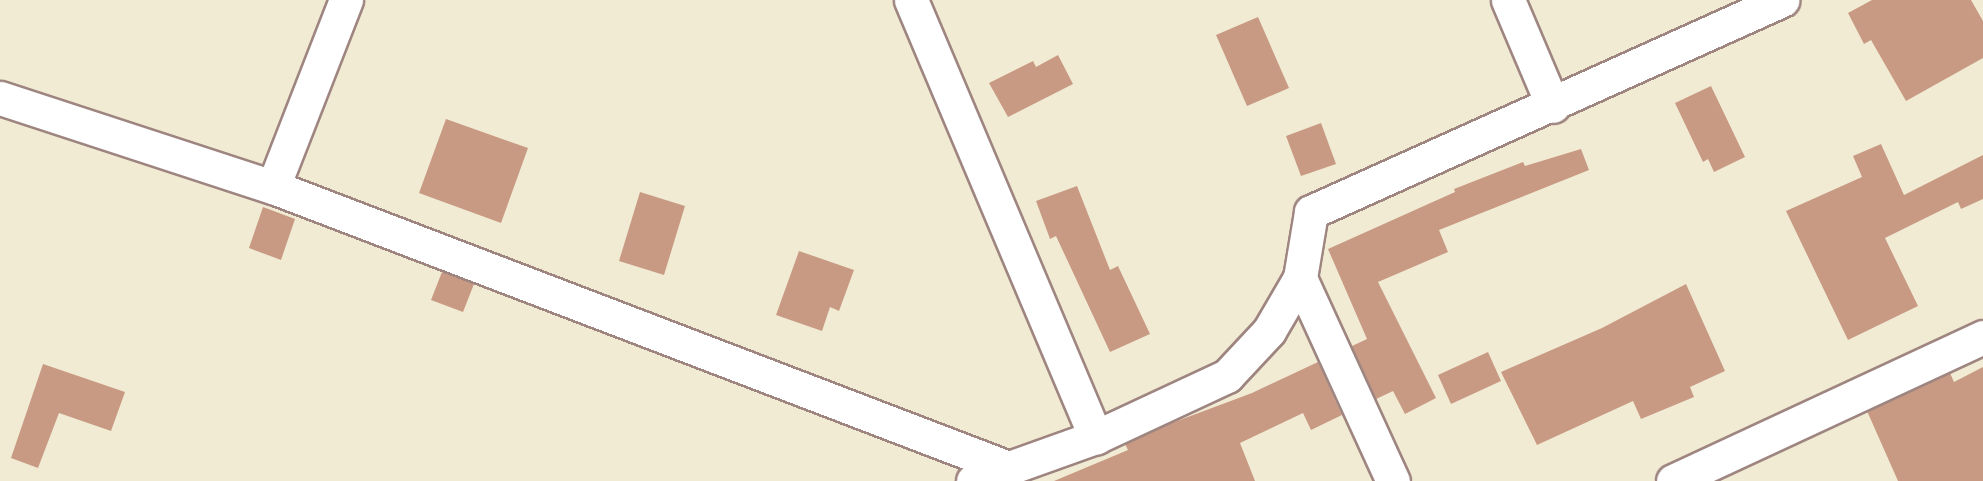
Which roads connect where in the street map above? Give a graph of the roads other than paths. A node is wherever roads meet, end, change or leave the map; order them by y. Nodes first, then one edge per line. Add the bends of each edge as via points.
1 (346, 0) edge
2 (911, 0) edge
3 (1508, 0) edge
4 (1782, 0) edge
5 (0, 98) edge
6 (1553, 105) junction
7 (273, 187) junction
8 (1300, 278) junction
9 (1983, 338) edge
10 (1096, 436) junction
11 (1011, 469) junction
12 (973, 481) edge
13 (1392, 481) edge
14 (1673, 481) edge

1 - 7 street
2 - 10 street
3 - 6 street
4 - 6 street
5 - 7 street
6 - 8 street via 1311,212
7 - 11 street
8 - 10 street via 1269,331 1227,376
8 - 13 street
9 - 14 street
10 - 11 street
11 - 12 street

